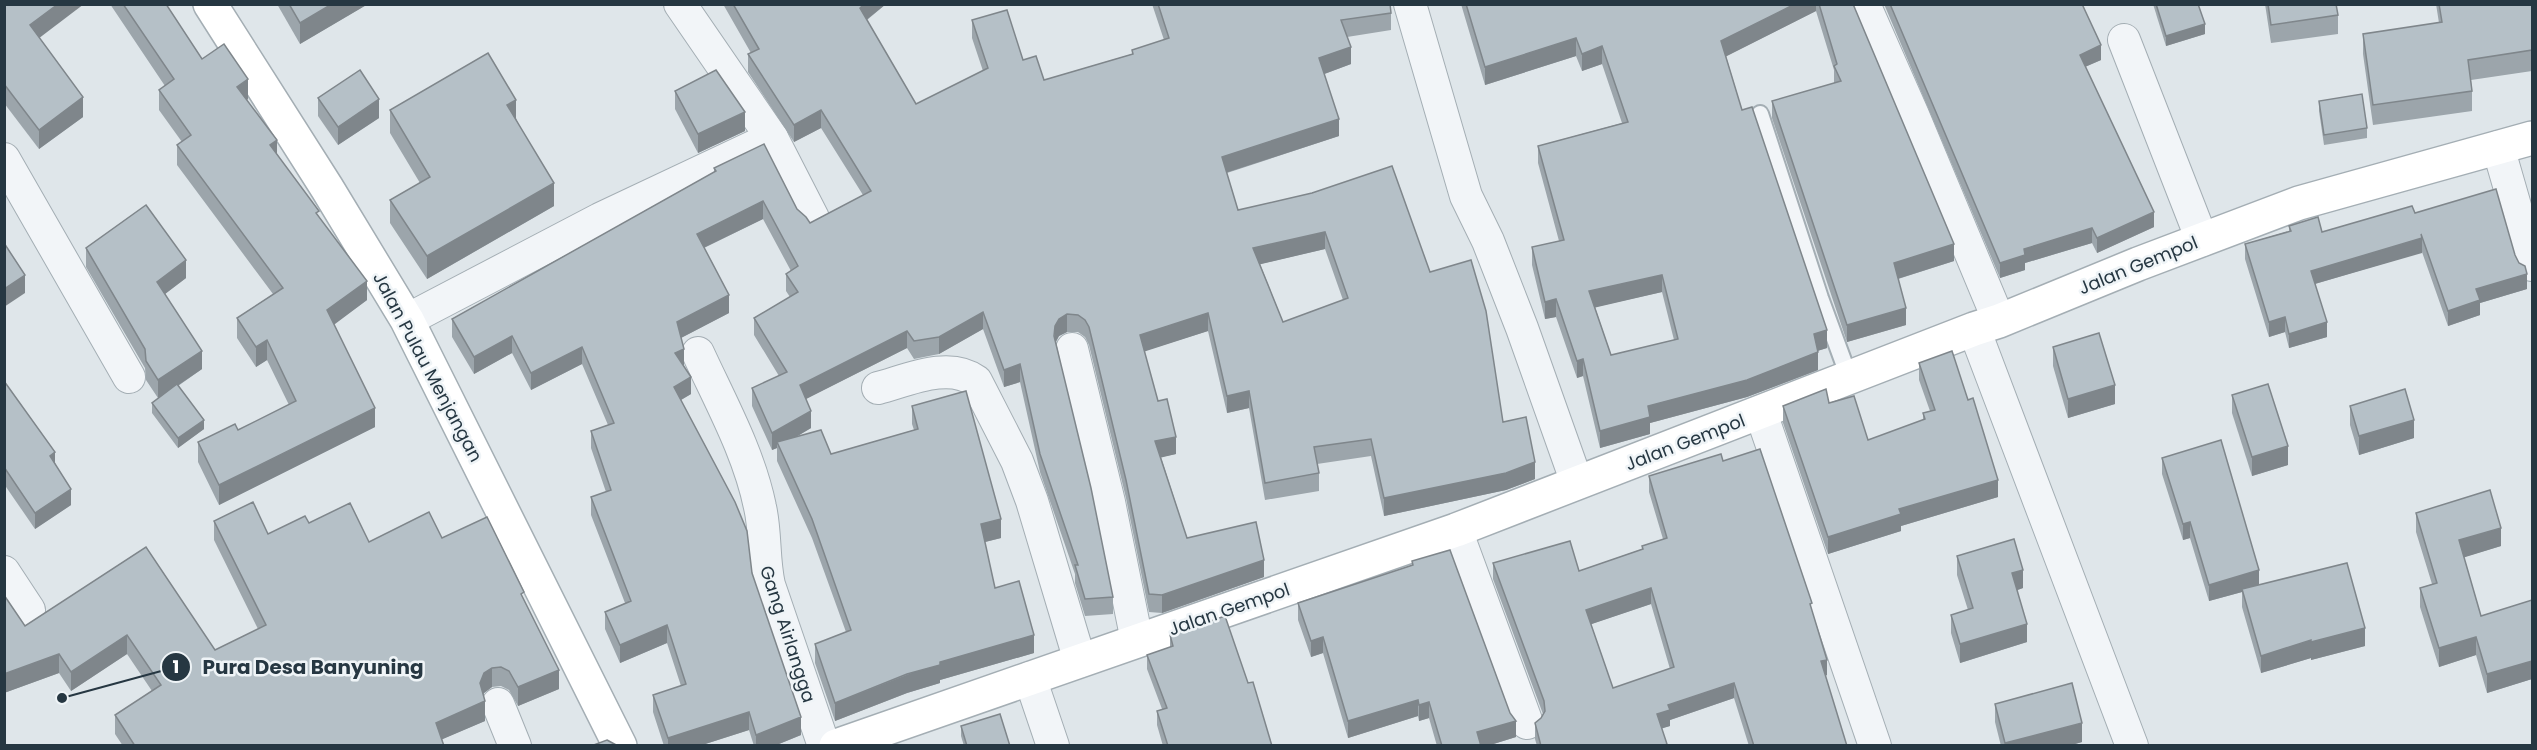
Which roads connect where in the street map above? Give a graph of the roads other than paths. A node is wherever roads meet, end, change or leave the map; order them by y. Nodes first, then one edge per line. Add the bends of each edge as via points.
1 (210, 4) edge
2 (680, 4) edge
3 (1410, 4) edge
4 (1864, 4) edge
5 (2124, 40) dead end
6 (1760, 114) dead end
7 (772, 138) junction
8 (2532, 138) edge
9 (2498, 147) junction
10 (4, 159) edge
11 (813, 218) dead end
12 (2202, 240) junction
13 (2532, 265) edge
14 (407, 320) junction
15 (1986, 325) junction
16 (1072, 349) dead end
17 (698, 353) dead end
18 (129, 376) dead end
19 (1849, 377) junction
20 (878, 388) dead end
21 (1761, 413) junction
22 (1577, 483) junction
23 (1456, 530) junction
24 (4, 572) edge
25 (29, 610) dead end
26 (1137, 641) junction
27 (1080, 661) junction
28 (1030, 678) junction
29 (498, 704) dead end
30 (1527, 723) dead end
31 (515, 746) edge
32 (620, 746) edge
33 (824, 746) edge
34 (836, 746) edge
35 (1053, 746) edge
36 (1875, 746) edge
37 (2132, 746) edge

1 - 14 main road, Jalan Pulau Menjangan
2 - 7 street
3 - 22 street via 1466,196 1518,317
4 - 15 street via 1913,115
5 - 12 street
6 - 19 lane
7 - 11 street
7 - 14 street via 600,219
8 - 9 main road, Jalan Gempol
9 - 12 main road, Jalan Gempol via 2299,203
9 - 13 street
10 - 18 street
12 - 15 main road, Jalan Gempol
14 - 32 main road, Jalan Pulau Menjangan
15 - 19 main road, Jalan Gempol
15 - 37 street
16 - 26 street
17 - 33 street, Gang Airlangga via 745,453 761,508 769,585
19 - 21 main road, Jalan Gempol
20 - 27 street via 950,371 976,381 1017,461 1032,501
21 - 22 main road, Jalan Gempol
21 - 36 street
22 - 23 main road, Jalan Gempol
23 - 26 main road, Jalan Gempol
23 - 30 street
24 - 25 street
26 - 27 main road, Jalan Gempol
27 - 28 main road, Jalan Gempol
28 - 34 main road, Jalan Gempol
28 - 35 street
29 - 31 street

